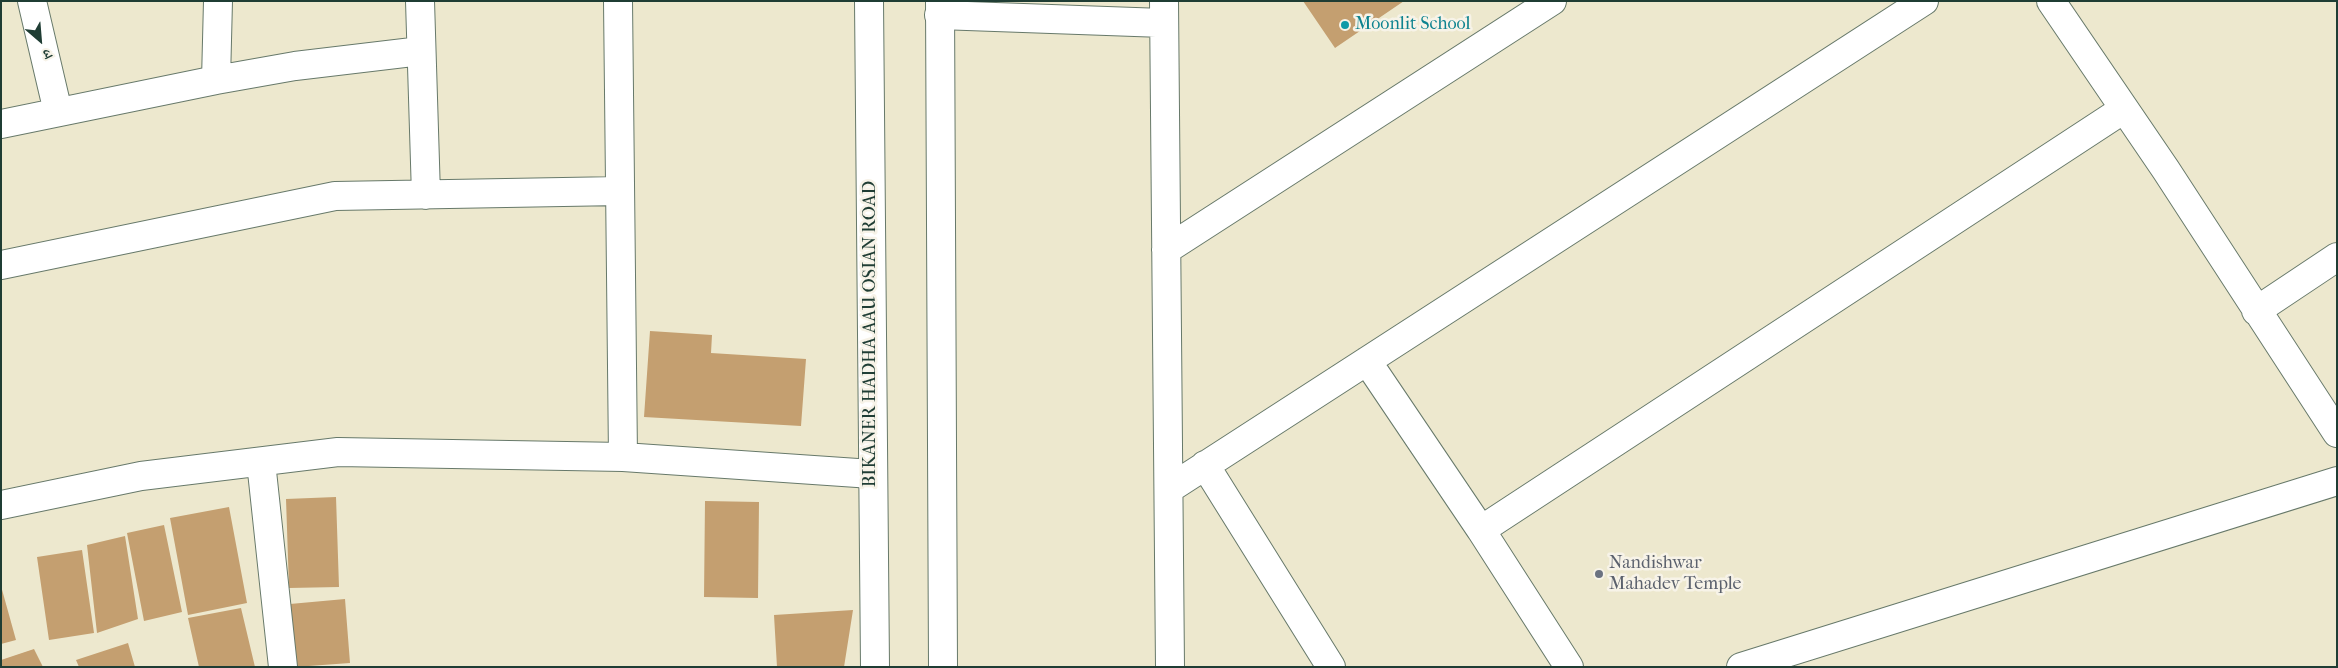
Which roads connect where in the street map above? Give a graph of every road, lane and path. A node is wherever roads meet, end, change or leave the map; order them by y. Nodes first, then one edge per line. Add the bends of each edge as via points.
1 (32, 1) edge
2 (218, 1) edge
3 (420, 1) edge
4 (618, 1) edge
5 (869, 1) edge
6 (1552, 1) edge
7 (1924, 1) edge
8 (2051, 1) edge
9 (1164, 7) edge
10 (939, 8) edge
11 (421, 51) junction
12 (216, 80) junction
13 (2124, 108) junction
14 (58, 112) junction
15 (1, 124) edge
16 (620, 191) junction
17 (426, 195) junction
18 (1166, 250) junction
19 (2337, 258) edge
20 (1, 265) edge
21 (2256, 311) junction
22 (1367, 360) junction
23 (2337, 433) edge
24 (623, 457) junction
25 (261, 462) junction
26 (1206, 465) junction
27 (872, 474) junction
28 (2337, 481) edge
29 (1169, 489) junction
30 (1, 505) edge
31 (1481, 530) junction
32 (283, 667) edge
33 (875, 667) edge
34 (943, 667) edge
35 (1170, 667) edge
36 (1331, 667) edge
37 (1569, 667) edge
38 (1741, 667) edge

1 - 14 street
2 - 12 street
3 - 11 street
4 - 16 street
5 - 27 street, BIKANER HADHA AAU OSIAN ROAD
6 - 18 street
7 - 22 street
8 - 13 street
9 - 10 street
9 - 18 street
10 - 34 street
11 - 12 street via 295,66
11 - 17 street
12 - 14 street
13 - 21 street
13 - 31 street
14 - 15 street
16 - 17 street
16 - 24 street
17 - 20 street via 335,196
18 - 29 street
19 - 21 street
21 - 23 street
22 - 26 street
22 - 31 street
24 - 25 street via 338,452
24 - 27 street
25 - 30 street via 142,476
25 - 32 street
26 - 29 street
26 - 36 street
27 - 33 street, BIKANER HADHA AAU OSIAN ROAD
28 - 38 street
29 - 35 street
31 - 37 street

